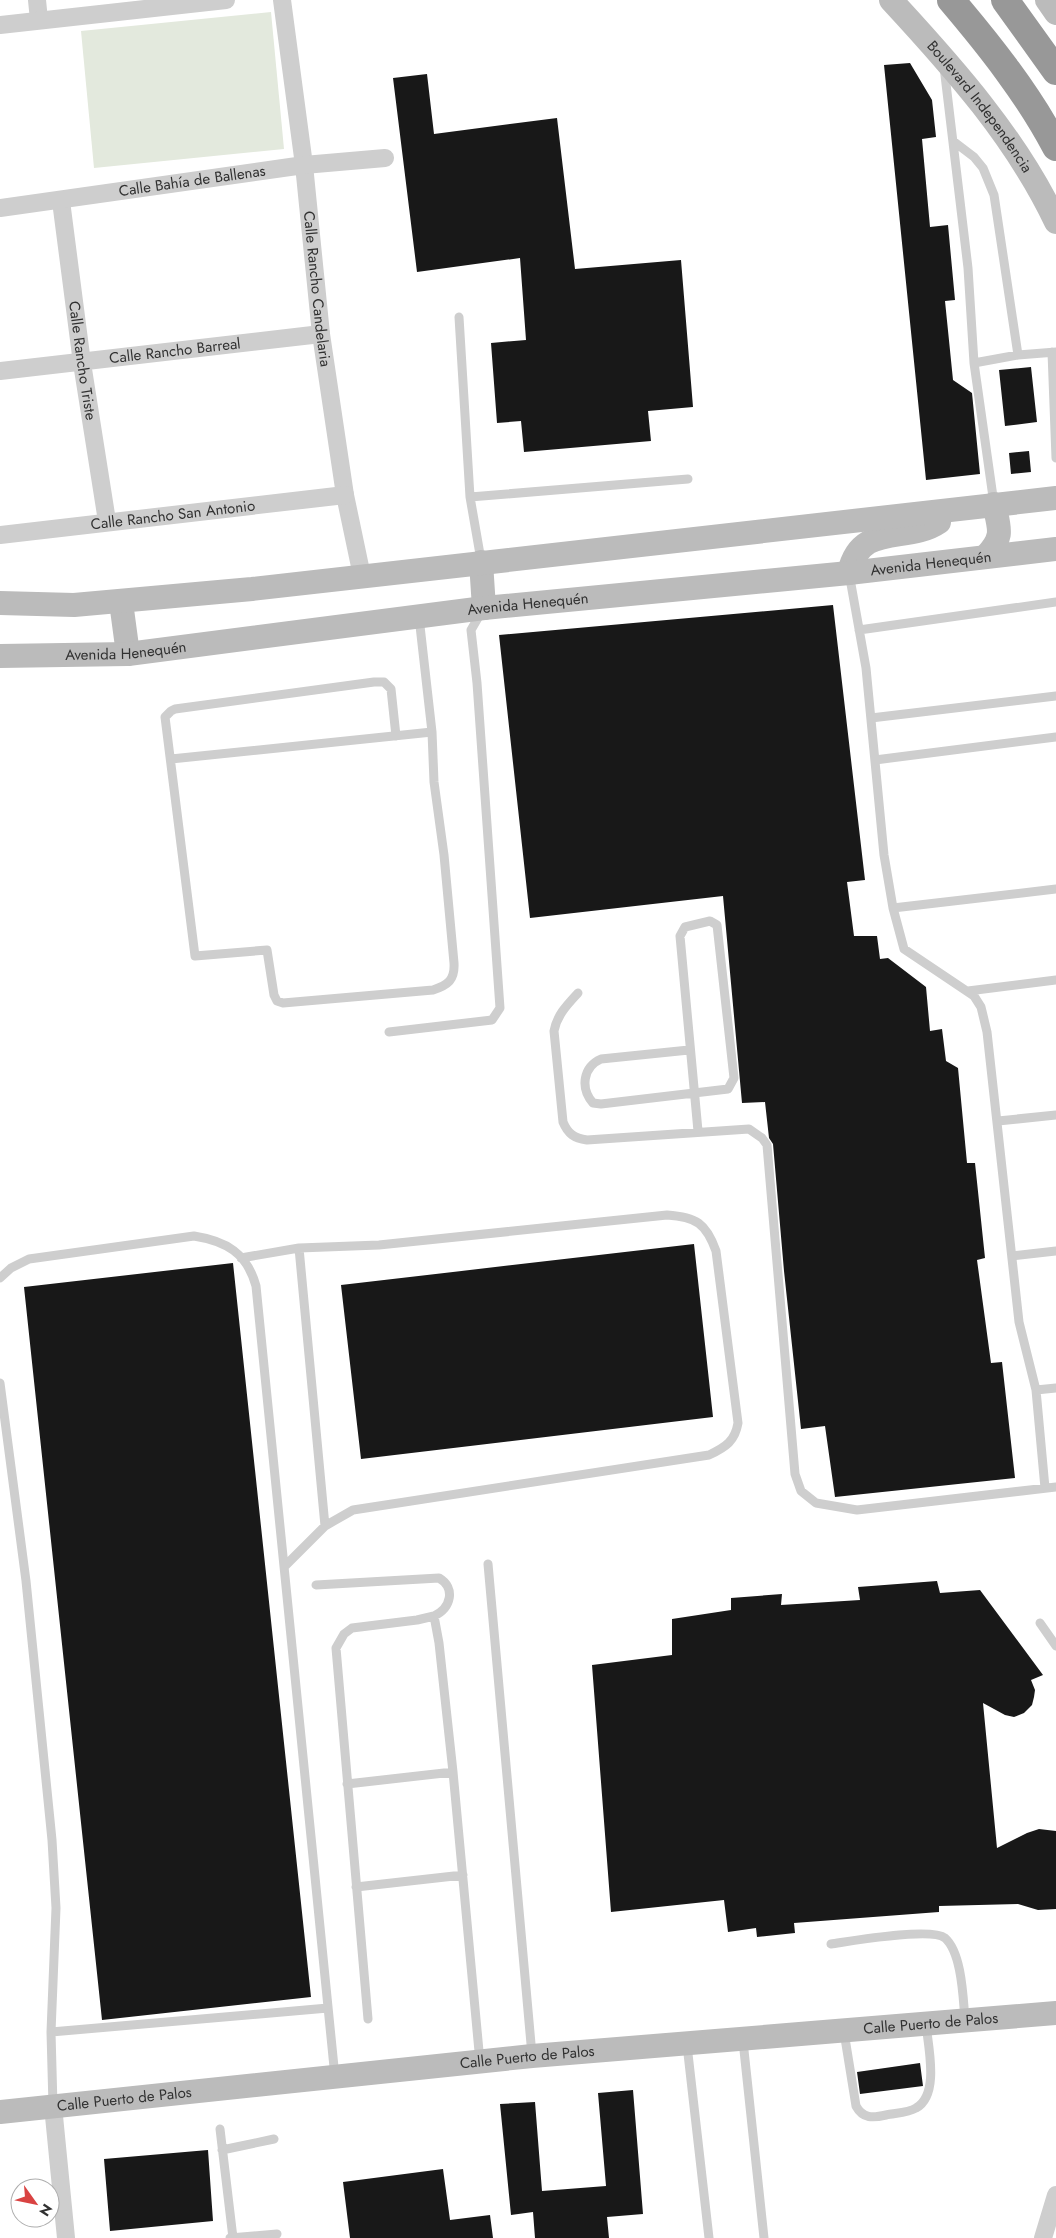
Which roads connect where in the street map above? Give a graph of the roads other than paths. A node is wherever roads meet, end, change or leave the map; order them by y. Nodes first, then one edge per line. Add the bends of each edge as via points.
1 (37, 0) edge
2 (226, 0) edge
3 (282, 0) edge
4 (891, 0) edge
5 (951, 0) edge
6 (1005, 0) edge
7 (1047, 0) edge
8 (1056, 13) edge
9 (39, 20) junction
10 (0, 25) edge
11 (943, 57) junction
12 (1056, 71) edge
13 (953, 141) junction
14 (1056, 147) edge
15 (384, 158) dead end
16 (304, 165) junction
17 (61, 201) junction
18 (0, 208) edge
19 (1056, 222) edge
20 (459, 317) dead end
21 (322, 334) junction
22 (1054, 352) edge
23 (1018, 355) junction
24 (82, 363) junction
25 (974, 363) junction
26 (0, 371) edge
27 (1056, 458) edge
28 (688, 479) dead end
29 (345, 495) junction
30 (470, 497) junction
31 (1056, 498) edge
32 (994, 504) junction
33 (959, 508) junction
34 (107, 521) junction
35 (0, 535) edge
36 (1055, 549) edge
37 (986, 556) junction
38 (481, 562) junction
39 (849, 573) junction
40 (362, 576) junction
41 (121, 602) junction
42 (1056, 602) edge
43 (0, 603) edge
44 (484, 608) junction
45 (419, 616) junction
46 (859, 630) junction
47 (128, 654) junction
48 (0, 656) edge
49 (1056, 696) edge
50 (871, 718) junction
51 (432, 732) junction
52 (396, 736) junction
53 (1056, 737) edge
54 (171, 759) junction
55 (875, 760) junction
56 (1056, 889) edge
57 (893, 908) junction
58 (1056, 980) edge
59 (968, 991) junction
60 (578, 993) dead end
61 (389, 1032) dead end
62 (689, 1050) junction
63 (694, 1092) junction
64 (1056, 1115) edge
65 (998, 1121) junction
66 (698, 1132) junction
67 (299, 1248) junction
68 (1056, 1251) edge
69 (1012, 1256) junction
70 (241, 1258) junction
71 (0, 1278) edge
72 (0, 1383) edge
73 (1056, 1388) edge
74 (1036, 1390) junction
75 (1056, 1487) edge
76 (1045, 1488) junction
77 (325, 1526) junction
78 (488, 1564) dead end
79 (284, 1567) junction
80 (316, 1585) dead end
81 (434, 1616) junction
82 (1040, 1623) dead end
83 (1056, 1646) edge
84 (453, 1772) junction
85 (347, 1784) junction
86 (463, 1875) junction
87 (356, 1888) junction
88 (831, 1944) dead end
89 (328, 2008) junction
90 (1056, 2013) edge
91 (368, 2019) dead end
92 (965, 2019) junction
93 (926, 2023) junction
94 (843, 2029) junction
95 (51, 2032) junction
96 (743, 2038) junction
97 (687, 2043) junction
98 (532, 2056) junction
99 (480, 2062) junction
100 (335, 2077) junction
101 (52, 2106) junction
102 (0, 2112) edge
103 (220, 2129) dead end
104 (274, 2139) dead end
105 (222, 2150) junction
106 (1056, 2196) edge
107 (277, 2234) dead end
108 (66, 2238) edge
109 (231, 2238) edge
110 (709, 2238) edge
111 (764, 2238) edge
112 (1043, 2238) edge

1 - 9 street
2 - 9 street
3 - 16 street, Calle Rancho Candelaria
4 - 11 main road, Boulevard Independencia
5 - 14 highway via 984,39
6 - 12 highway
7 - 8 main road
9 - 10 street
11 - 13 lane
11 - 19 main road, Boulevard Independencia via 996,124
13 - 23 lane via 984,168 994,195
13 - 25 lane via 968,268
15 - 16 street, Calle Bahía de Ballenas
16 - 17 street, Calle Bahía de Ballenas
16 - 21 street, Calle Rancho Candelaria
17 - 18 street, Calle Bahía de Ballenas
17 - 24 street, Calle Rancho Triste
20 - 30 lane
21 - 24 street, Calle Rancho Barreal
21 - 29 street, Calle Rancho Candelaria
22 - 23 lane
22 - 27 lane
23 - 25 lane
24 - 26 street, Calle Rancho Barreal
24 - 34 street, Calle Rancho Triste
25 - 32 lane
28 - 30 lane
29 - 34 street, Calle Rancho San Antonio
29 - 40 street, Calle Rancho Candelaria
30 - 38 lane
31 - 32 main road
32 - 33 main road
32 - 37 main road via 999,539
33 - 38 main road
33 - 39 main road via 935,525 876,539 864,545 852,559
34 - 35 street, Calle Rancho San Antonio
36 - 37 main road, Avenida Henequén
37 - 39 main road, Avenida Henequén
38 - 40 main road
38 - 44 main road
39 - 44 main road, Avenida Henequén
39 - 46 lane
40 - 41 main road
41 - 43 main road via 74,605
41 - 47 main road
42 - 46 lane
44 - 45 main road, Avenida Henequén
44 - 61 lane via 471,630 500,1008 492,1020
45 - 47 main road, Avenida Henequén
45 - 51 lane
46 - 50 lane
47 - 48 main road, Avenida Henequén
49 - 50 lane
50 - 55 lane
51 - 52 lane
51 - 54 lane via 434,782 455,974 446,986 433,990 283,1003 274,995 267,950 194,956
52 - 54 lane
52 - 54 lane via 391,689 384,682 374,682 171,710 166,717
53 - 55 lane
55 - 57 lane via 884,855
56 - 57 lane
57 - 59 lane via 904,949
58 - 59 lane
59 - 65 lane via 981,1007
60 - 66 lane via 560,1014 554,1031 566,1130 587,1140
62 - 63 lane
62 - 63 lane via 601,1059 592,1063 586,1072 587,1096 593,1103 601,1104
62 - 63 lane via 680,936 685,927 707,920 717,925 734,1078 728,1089
63 - 66 lane
64 - 65 lane
65 - 69 lane
66 - 76 lane via 749,1129 767,1145 795,1474 801,1491 816,1502 858,1510
67 - 70 lane
67 - 77 lane
67 - 77 lane via 379,1245 666,1215 694,1219 712,1239 716,1251 738,1423 731,1442 709,1455 353,1510
68 - 69 lane
69 - 74 lane via 1019,1322
70 - 71 lane via 230,1246 194,1236 29,1259
70 - 79 lane via 252,1272 256,1286
72 - 95 lane via 26,1581 52,1840 56,1908
73 - 74 lane
74 - 76 lane
75 - 76 lane
77 - 79 lane
78 - 98 lane
79 - 89 lane
80 - 81 lane via 439,1578 449,1586 451,1593 444,1609
81 - 84 lane
81 - 85 lane via 352,1628 340,1640 336,1656
82 - 83 lane
84 - 85 lane
84 - 86 lane
85 - 87 lane
86 - 87 lane
86 - 99 lane
87 - 91 lane
88 - 92 lane via 927,1933 944,1938 959,1969
89 - 95 lane
89 - 100 lane
90 - 92 main road, Calle Puerto de Palos
92 - 93 main road, Calle Puerto de Palos
93 - 94 main road, Calle Puerto de Palos
93 - 94 lane via 931,2085 927,2097 916,2109 871,2118 859,2112 856,2106
94 - 96 main road, Calle Puerto de Palos
95 - 101 lane
96 - 97 main road, Calle Puerto de Palos
96 - 111 lane
97 - 98 main road, Calle Puerto de Palos
97 - 110 lane
98 - 99 main road, Calle Puerto de Palos
99 - 100 main road, Calle Puerto de Palos
100 - 101 main road, Calle Puerto de Palos
101 - 102 main road, Calle Puerto de Palos
101 - 108 street
103 - 105 lane
104 - 105 lane
105 - 109 lane
106 - 112 street
107 - 109 lane

